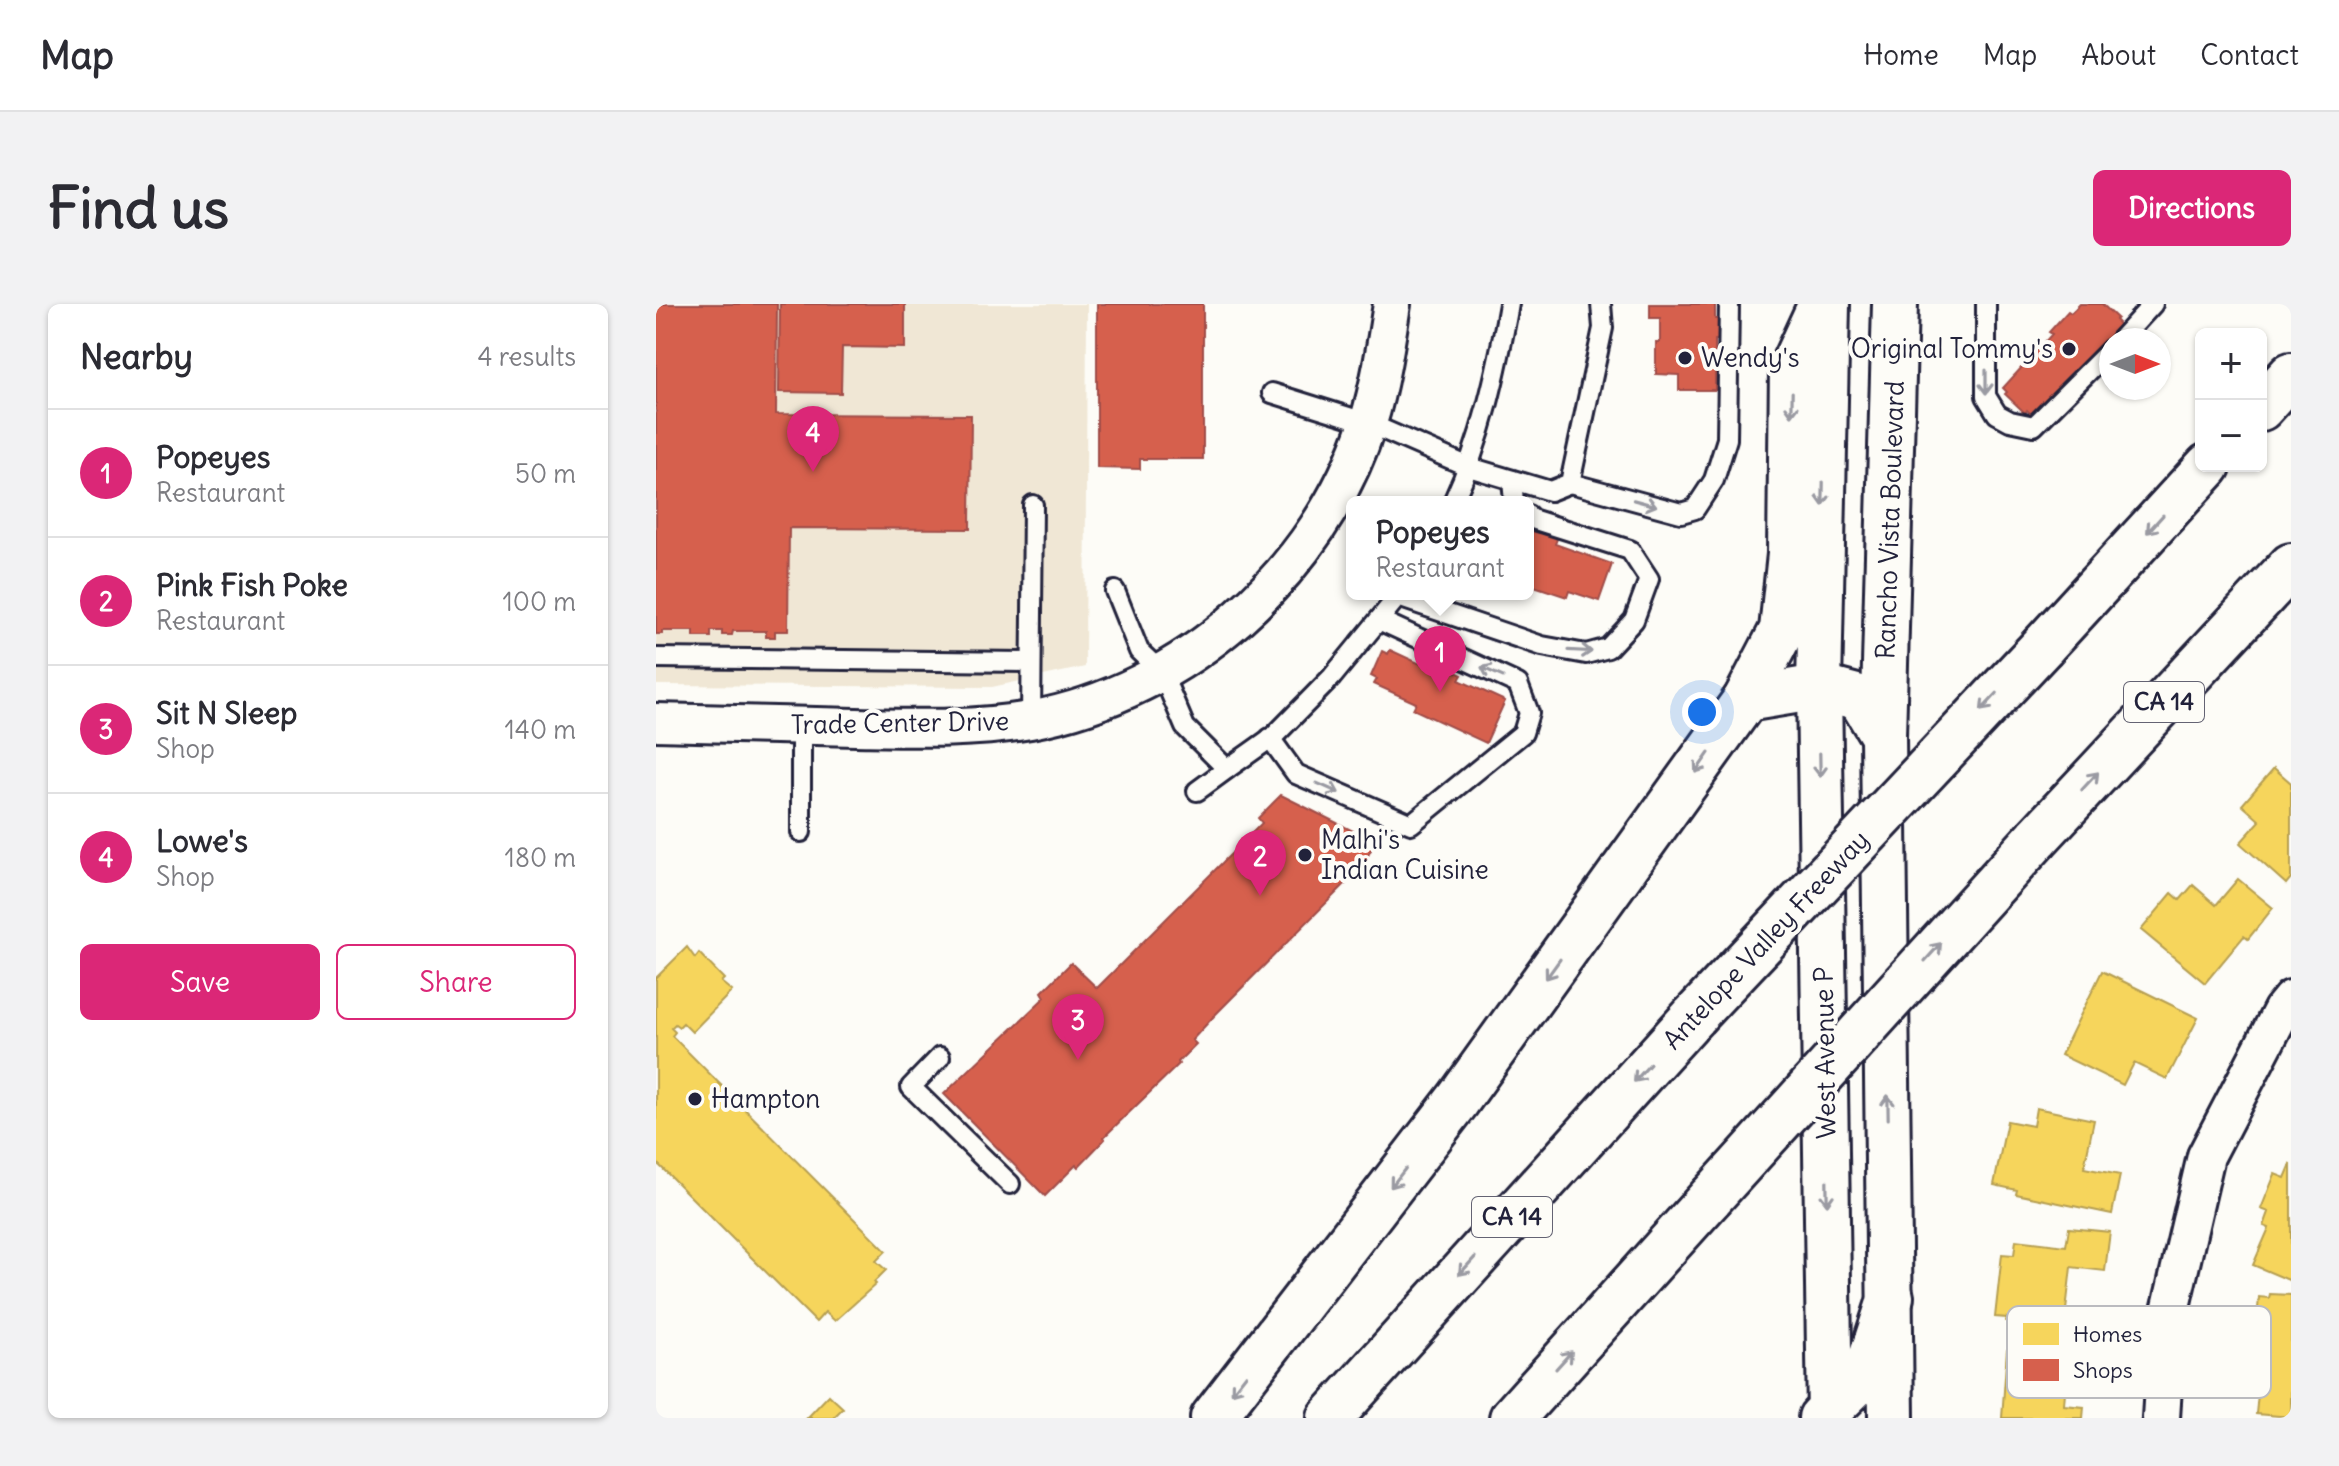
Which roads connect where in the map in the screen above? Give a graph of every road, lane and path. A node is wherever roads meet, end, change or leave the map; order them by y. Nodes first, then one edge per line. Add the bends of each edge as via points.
1 (1392, 304) edge
2 (1509, 304) edge
3 (1601, 304) edge
4 (1729, 304) edge
5 (1824, 304) edge
6 (1895, 304) edge
7 (1986, 304) edge
8 (2153, 304) edge
9 (2131, 328) edge
10 (2099, 361) edge
11 (2291, 375) edge
12 (1272, 393) dead end
13 (2267, 401) edge
14 (1368, 423) junction
15 (1469, 467) junction
16 (2202, 472) edge
17 (1512, 480) junction
18 (1570, 483) junction
19 (1456, 496) edge
20 (1513, 496) edge
21 (1033, 505) dead end
22 (1534, 520) edge
23 (2291, 566) edge
24 (1115, 591) dead end
25 (1396, 600) edge
26 (1410, 600) edge
27 (1379, 620) junction
28 (656, 658) edge
29 (1031, 662) junction
30 (1162, 673) junction
31 (1819, 687) junction
32 (1746, 699) junction
33 (1031, 720) junction
34 (656, 722) edge
35 (801, 726) junction
36 (1883, 736) junction
37 (1270, 738) junction
38 (1227, 769) junction
39 (1197, 791) dead end
40 (801, 832) dead end
41 (2291, 999) edge
42 (940, 1057) dead end
43 (1010, 1184) dead end
44 (1891, 1297) junction
45 (2171, 1306) edge
46 (2162, 1398) edge
47 (1827, 1416) edge
48 (1213, 1418) edge
49 (1330, 1418) edge
50 (1512, 1418) edge
51 (1891, 1418) edge
52 (2161, 1418) edge

1 - 14 street, Trade Center Drive
2 - 15 lane
3 - 18 lane via 1603,328
18 -> 4 lane via 1681,513 1695,509 1714,480 1727,439
5 -> 31 main road
5 -> 32 main road via 1792,367 1790,554 1782,630
6 - 36 main road, Rancho Vista Boulevard
7 -> 10 lane via 1986,396 1997,414 2010,421 2034,426
8 - 9 lane
11 - 13 main road
12 - 14 lane
14 - 15 lane
14 - 30 street, Trade Center Drive via 1329,509 1290,565 1222,631
15 - 17 lane
15 - 19 lane
16 -> 49 main road, Antelope Valley Freeway / CA 14, bridge via 1694,1016
17 - 18 lane via 1550,491
17 - 20 lane
21 - 29 lane
26 -> 22 lane via 1542,646 1586,654 1608,648 1634,620 1649,579 1630,550
50 -> 23 main road, CA 14, bridge
24 - 30 lane via 1139,651
25 - 27 lane
27 - 37 lane via 1332,677
37 -> 27 lane via 1296,774 1411,824 1523,733 1529,713 1518,684
28 - 29 lane
29 - 33 lane
30 - 33 street, Trade Center Drive via 1102,701
30 - 38 lane via 1185,727
31 - 32 main road
31 - 36 main road via 1860,698
31 -> 47 main road, West Avenue P
32 -> 48 main road via 1458,1100
33 - 35 street, Trade Center Drive via 975,727
34 - 35 street, Trade Center Drive
35 - 40 lane
44 -> 36 main road
37 - 38 lane
38 - 39 lane
41 - 45 street via 2206,1156
42 - 43 lane via 911,1087
44 - 47 main road via 1866,1374
44 - 51 main road
46 - 52 street

